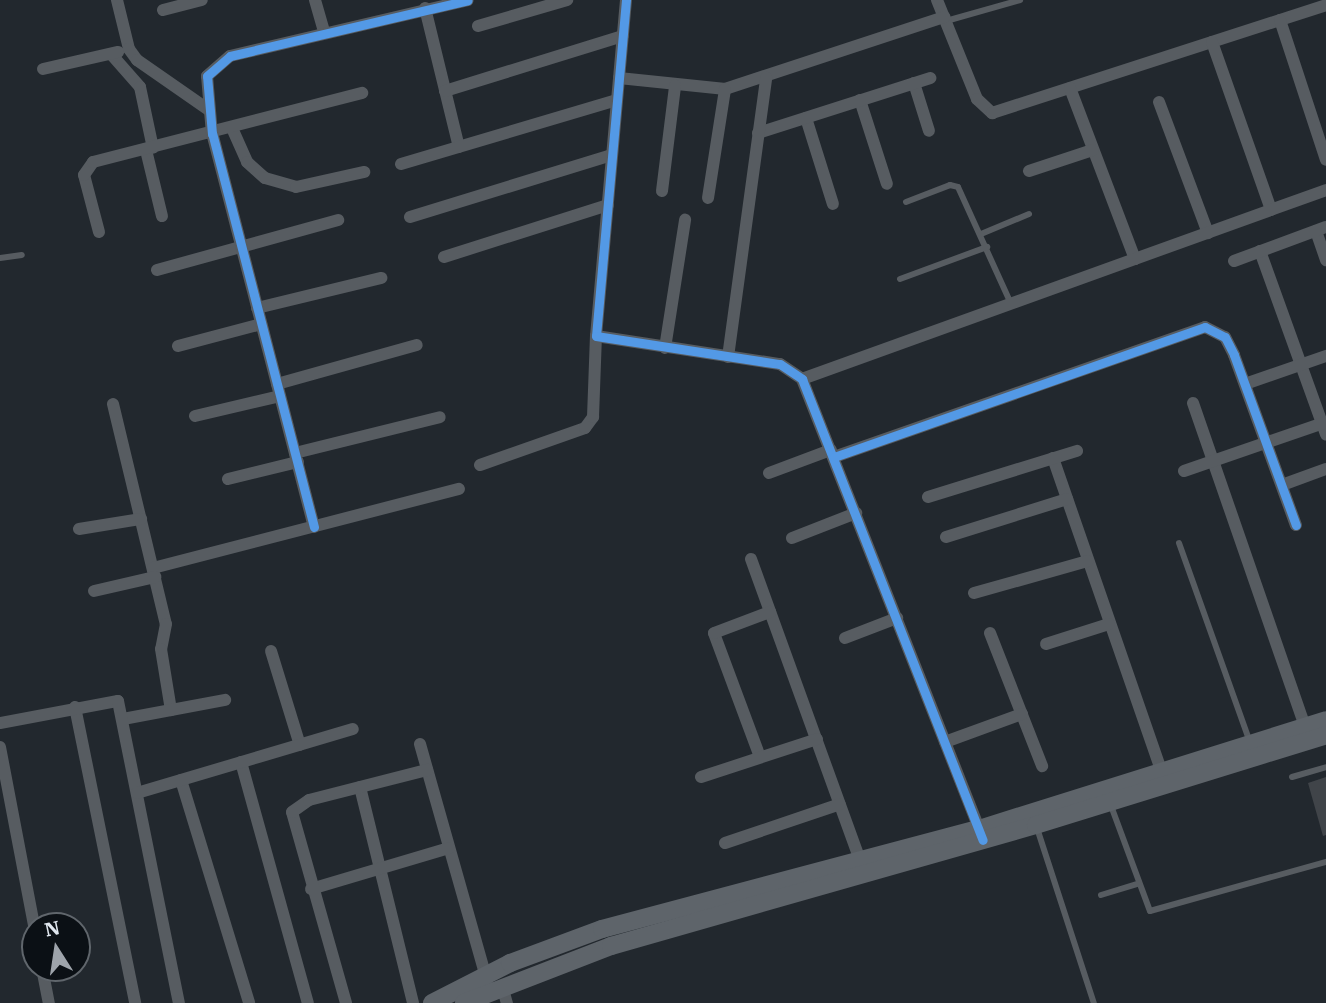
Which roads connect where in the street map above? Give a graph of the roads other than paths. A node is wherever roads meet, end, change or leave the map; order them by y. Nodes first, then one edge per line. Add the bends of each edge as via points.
1 (117, 0) edge
2 (202, 0) edge
3 (316, 0) edge
4 (468, 0) edge
5 (567, 0) edge
6 (626, 0) edge
7 (937, 0) edge
8 (1020, 0) edge
9 (452, 1) edge
10 (1326, 5) edge
11 (425, 8) junction
12 (163, 9) dead end
13 (945, 19) junction
14 (1280, 20) junction
15 (478, 26) dead end
16 (324, 31) junction
17 (623, 36) junction
18 (1213, 42) junction
19 (129, 49) junction
20 (111, 54) junction
21 (43, 69) dead end
22 (619, 78) junction
23 (766, 78) junction
24 (930, 78) dead end
25 (914, 83) junction
26 (675, 86) junction
27 (1069, 88) junction
28 (725, 89) junction
29 (445, 91) junction
30 (362, 93) dead end
31 (617, 100) junction
32 (860, 100) junction
33 (1159, 102) dead end
34 (209, 110) junction
35 (806, 118) junction
36 (232, 128) junction
37 (929, 131) dead end
38 (758, 133) junction
39 (212, 134) junction
40 (459, 147) junction
41 (150, 149) junction
42 (1093, 150) junction
43 (612, 155) junction
44 (1326, 160) edge
45 (401, 164) dead end
46 (1029, 171) dead end
47 (364, 172) dead end
48 (887, 184) dead end
49 (1326, 190) edge
50 (662, 191) dead end
51 (708, 198) dead end
52 (906, 202) dead end
53 (833, 204) dead end
54 (608, 205) junction
55 (1270, 210) junction
56 (1030, 214) dead end
57 (162, 216) dead end
58 (410, 217) dead end
59 (338, 220) dead end
60 (685, 220) dead end
61 (1321, 229) edge
62 (99, 232) dead end
63 (1208, 233) junction
64 (981, 234) junction
65 (987, 247) junction
66 (242, 248) junction
67 (1260, 251) junction
68 (22, 255) dead end
69 (444, 257) dead end
70 (0, 258) edge
71 (1135, 259) junction
72 (1326, 260) edge
73 (1234, 261) dead end
74 (157, 270) dead end
75 (381, 278) dead end
76 (900, 279) dead end
77 (1012, 303) junction
78 (257, 308) junction
79 (261, 324) junction
80 (596, 336) junction
81 (417, 345) dead end
82 (178, 346) dead end
83 (665, 348) junction
84 (1326, 356) edge
85 (728, 357) junction
86 (1300, 364) junction
87 (802, 379) junction
88 (1245, 384) junction
89 (279, 390) junction
90 (1192, 402) dead end
91 (113, 404) dead end
92 (195, 416) dead end
93 (440, 417) dead end
94 (1325, 427) edge
95 (1266, 442) junction
96 (1077, 451) dead end
97 (832, 453) junction
98 (296, 458) junction
99 (1053, 458) junction
100 (1214, 461) junction
101 (480, 465) dead end
102 (1326, 469) edge
103 (1184, 471) dead end
104 (769, 473) dead end
105 (228, 479) dead end
106 (1282, 485) junction
107 (459, 489) dead end
108 (928, 497) dead end
109 (1067, 499) junction
110 (856, 513) junction
111 (141, 519) junction
112 (1296, 525) dead end
113 (314, 527) junction
114 (79, 529) dead end
115 (946, 537) dead end
116 (792, 538) dead end
117 (1179, 543) dead end
118 (751, 559) dead end
119 (1088, 561) junction
120 (154, 572) junction
121 (94, 591) dead end
122 (974, 593) dead end
123 (770, 612) junction
124 (897, 618) junction
125 (1109, 624) junction
126 (990, 633) dead end
127 (845, 638) dead end
128 (1046, 644) dead end
129 (271, 651) dead end
130 (225, 700) dead end
131 (75, 707) junction
132 (171, 710) junction
133 (1022, 714) junction
134 (123, 719) junction
135 (1326, 720) edge
136 (0, 723) edge
137 (1305, 727) junction
138 (353, 729) dead end
139 (1326, 735) edge
140 (817, 739) junction
141 (945, 742) junction
142 (420, 744) dead end
143 (1251, 744) junction
144 (300, 745) junction
145 (0, 747) edge
146 (1232, 756) junction
147 (760, 758) junction
148 (241, 762) junction
149 (1042, 766) dead end
150 (1326, 767) edge
151 (427, 770) junction
152 (701, 777) dead end
153 (1292, 777) dead end
154 (1164, 778) junction
155 (181, 780) junction
156 (360, 787) junction
157 (137, 793) junction
158 (1109, 801) junction
159 (840, 804) junction
160 (1036, 825) junction
161 (981, 834) junction
162 (726, 843) dead end
163 (449, 848) junction
164 (1326, 862) edge
165 (862, 866) junction
166 (380, 869) junction
167 (1138, 884) junction
168 (311, 889) junction
169 (1101, 895) dead end
170 (32, 912) edge
171 (45, 982) edge
172 (496, 989) edge
173 (49, 1003) edge
174 (135, 1003) edge
175 (179, 1003) edge
176 (249, 1003) edge
177 (308, 1003) edge
178 (346, 1003) edge
179 (413, 1003) edge
180 (432, 1003) edge
181 (464, 1003) edge
182 (1094, 1003) edge

1 - 19 street
2 - 12 street
3 - 16 street
4 - 9 street
5 - 15 street
6 - 17 street
7 - 13 street
8 - 13 lane
9 - 11 street
10 - 14 street
11 - 16 street
11 - 29 street
13 - 23 street
13 - 27 street via 986,111
14 - 18 street
14 - 44 street
16 - 34 street via 218,61 205,85
17 - 22 street
17 - 29 street
18 - 27 street
18 - 55 street
19 - 20 street
19 - 34 street via 150,72
20 - 21 street
20 - 41 street via 140,87
22 - 26 street
22 - 31 street
23 - 28 street
23 - 38 street
24 - 25 street
25 - 32 street
25 - 37 street
26 - 28 street
26 - 50 street
27 - 42 street
28 - 51 street
29 - 40 street
30 - 36 street
31 - 40 street
31 - 43 street
32 - 35 street
32 - 48 street
33 - 63 street
34 - 39 street
35 - 38 street
35 - 53 street
36 - 39 street
36 - 47 street via 247,162 265,178 296,187
38 - 85 street
39 - 41 street
39 - 66 street
40 - 45 street
41 - 57 street
41 - 62 street via 86,167
42 - 46 street
42 - 71 street
43 - 54 street
43 - 58 street
49 - 55 street
52 - 64 lane via 950,185 958,187
54 - 69 street
54 - 80 street
55 - 63 street
56 - 64 lane
59 - 66 street
60 - 83 street
61 - 67 street
61 - 72 street
63 - 71 street
64 - 65 lane
65 - 76 lane
65 - 77 lane
66 - 74 street
66 - 78 street
67 - 73 street
67 - 86 street
68 - 70 lane
71 - 77 street
75 - 78 street
77 - 87 street
78 - 79 street
79 - 82 street
79 - 89 street
80 - 83 street
80 - 101 street via 593,417 585,428
81 - 89 street
83 - 85 street
84 - 86 street
85 - 87 street via 780,364
86 - 88 street
86 - 94 street
87 - 97 street
88 - 95 street
88 - 97 street via 1225,337 1215,329 1192,329
89 - 92 street
89 - 98 street
90 - 100 street
91 - 111 street
93 - 98 street
94 - 95 street
95 - 100 street
95 - 106 street
96 - 99 street
97 - 104 street
97 - 110 street
98 - 105 street
98 - 113 street
99 - 108 street
99 - 109 street
100 - 103 street
100 - 137 street
102 - 106 street
106 - 112 street
107 - 113 street
109 - 115 street
109 - 119 street
110 - 116 street
110 - 124 street
111 - 114 street
111 - 120 street
113 - 120 street
117 - 143 lane
118 - 123 street
119 - 122 street
119 - 125 street
120 - 121 street
120 - 132 street via 166,624 161,649
123 - 140 street
123 - 147 street via 715,633
124 - 127 street
124 - 141 street
125 - 128 street
125 - 154 street
126 - 133 street
129 - 144 street
130 - 132 street
131 - 134 street via 113,699
131 - 136 street
131 - 174 street
132 - 134 street
133 - 141 street
133 - 149 street
134 - 157 street
135 - 137 main road
137 - 143 main road
138 - 144 street
139 - 146 main road
140 - 147 street
140 - 159 street
141 - 161 street
142 - 151 street
143 - 146 main road
144 - 148 street
145 - 170 street
146 - 154 main road
147 - 152 street
148 - 155 street
148 - 177 street
150 - 153 lane
151 - 156 street
151 - 163 street
154 - 158 main road
154 - 161 main road
155 - 157 street
155 - 176 street
156 - 166 street
156 - 168 street via 309,800 292,811
157 - 175 street
158 - 160 main road
158 - 167 lane
159 - 162 street
159 - 165 street
160 - 161 main road
160 - 182 lane
161 - 165 main road
163 - 166 street
163 - 172 street
164 - 167 lane via 1160,912 1144,904
165 - 172 main road via 614,925
166 - 168 street
166 - 179 street
167 - 169 lane
168 - 178 street
171 - 173 street
172 - 180 main road
172 - 181 main road

